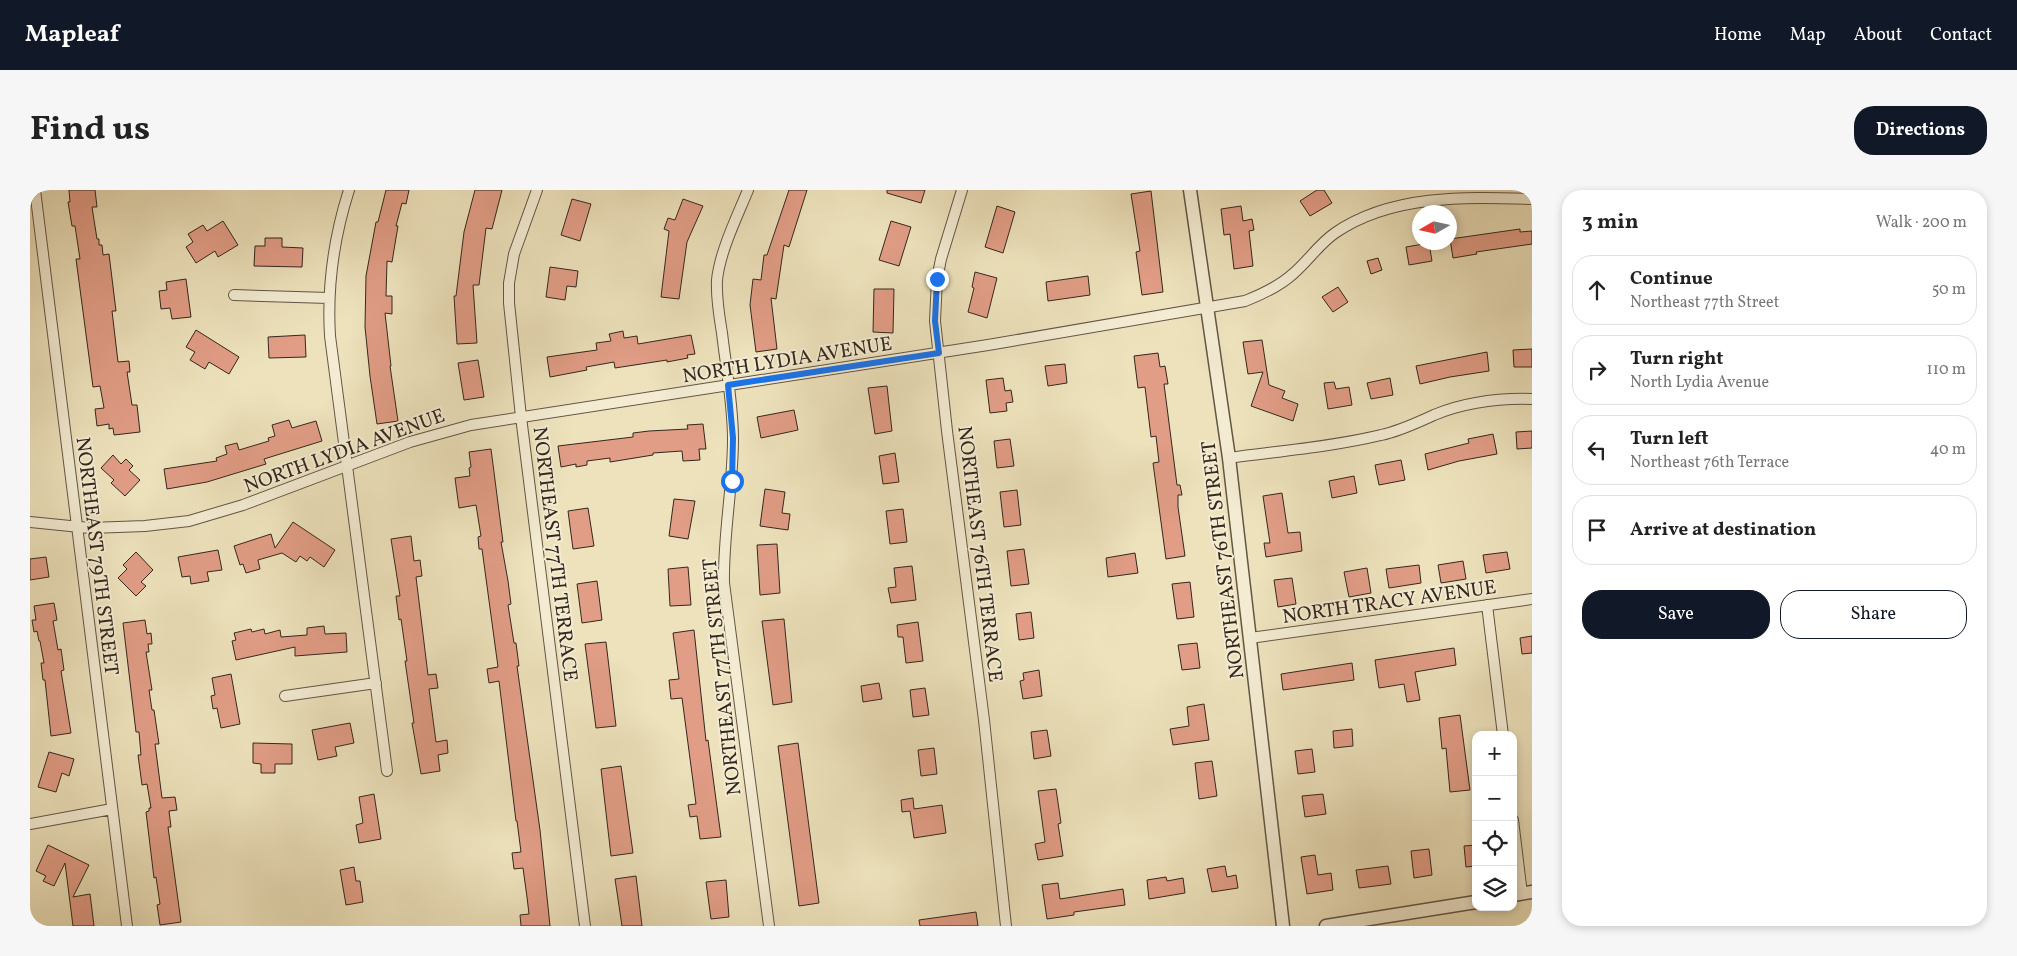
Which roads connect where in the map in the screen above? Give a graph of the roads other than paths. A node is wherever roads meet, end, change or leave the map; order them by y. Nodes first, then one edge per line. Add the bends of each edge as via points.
1 (35, 190) edge
2 (349, 190) edge
3 (537, 190) edge
4 (748, 190) edge
5 (962, 190) edge
6 (1190, 190) edge
7 (1532, 199) edge
8 (234, 295) dead end
9 (329, 298) junction
10 (1207, 308) junction
11 (939, 353) junction
12 (728, 385) junction
13 (1532, 399) edge
14 (521, 417) junction
15 (1229, 458) junction
16 (348, 465) junction
17 (30, 522) edge
18 (76, 527) junction
19 (1532, 599) edge
20 (1487, 605) junction
21 (1250, 638) junction
22 (376, 683) junction
23 (285, 696) dead end
24 (1503, 731) edge
25 (387, 771) dead end
26 (112, 810) junction
27 (1513, 821) edge
28 (30, 824) edge
29 (1523, 894) edge
30 (1472, 903) edge
31 (127, 926) edge
32 (586, 926) edge
33 (768, 926) edge
34 (1006, 926) edge
35 (1283, 926) edge
36 (1326, 926) edge

1 - 18 street, NORTHEAST 79TH STREET
2 - 9 street via 339,224
3 - 14 street, NORTHEAST 77TH TERRACE via 514,254 510,283 509,303
4 - 12 street, NORTHEAST 77TH STREET via 721,261 718,279 717,298
5 - 11 street, NORTHEAST 76TH TERRACE via 937,279 935,321
6 - 10 street, NORTHEAST 76TH STREET
7 - 10 street, NORTH LYDIA AVENUE via 1484,197 1440,200 1377,211 1336,233 1321,244 1294,274 1263,294
8 - 9 street
9 - 16 street via 330,336
10 - 11 street, NORTH LYDIA AVENUE
10 - 15 street, NORTHEAST 76TH STREET
11 - 12 street, NORTH LYDIA AVENUE
11 - 34 street, NORTHEAST 76TH TERRACE
12 - 14 street, NORTH LYDIA AVENUE
12 - 33 street, NORTHEAST 77TH STREET via 733,438 724,583
13 - 15 street via 1512,398 1460,406 1409,427 1348,442
14 - 16 street, NORTH LYDIA AVENUE via 446,430
14 - 32 street, NORTHEAST 77TH TERRACE
15 - 21 street, NORTHEAST 76TH STREET
16 - 18 street, NORTH LYDIA AVENUE via 243,505 189,521 144,526
16 - 22 street
17 - 18 street, NORTH LYDIA AVENUE
18 - 26 street, NORTHEAST 79TH STREET
19 - 20 street, NORTH TRACY AVENUE
20 - 21 street, NORTH TRACY AVENUE
20 - 24 street
21 - 35 street, NORTHEAST 76TH STREET
22 - 23 street
22 - 25 street
26 - 28 street
26 - 31 street, NORTHEAST 79TH STREET
27 - 29 street
30 - 36 street

